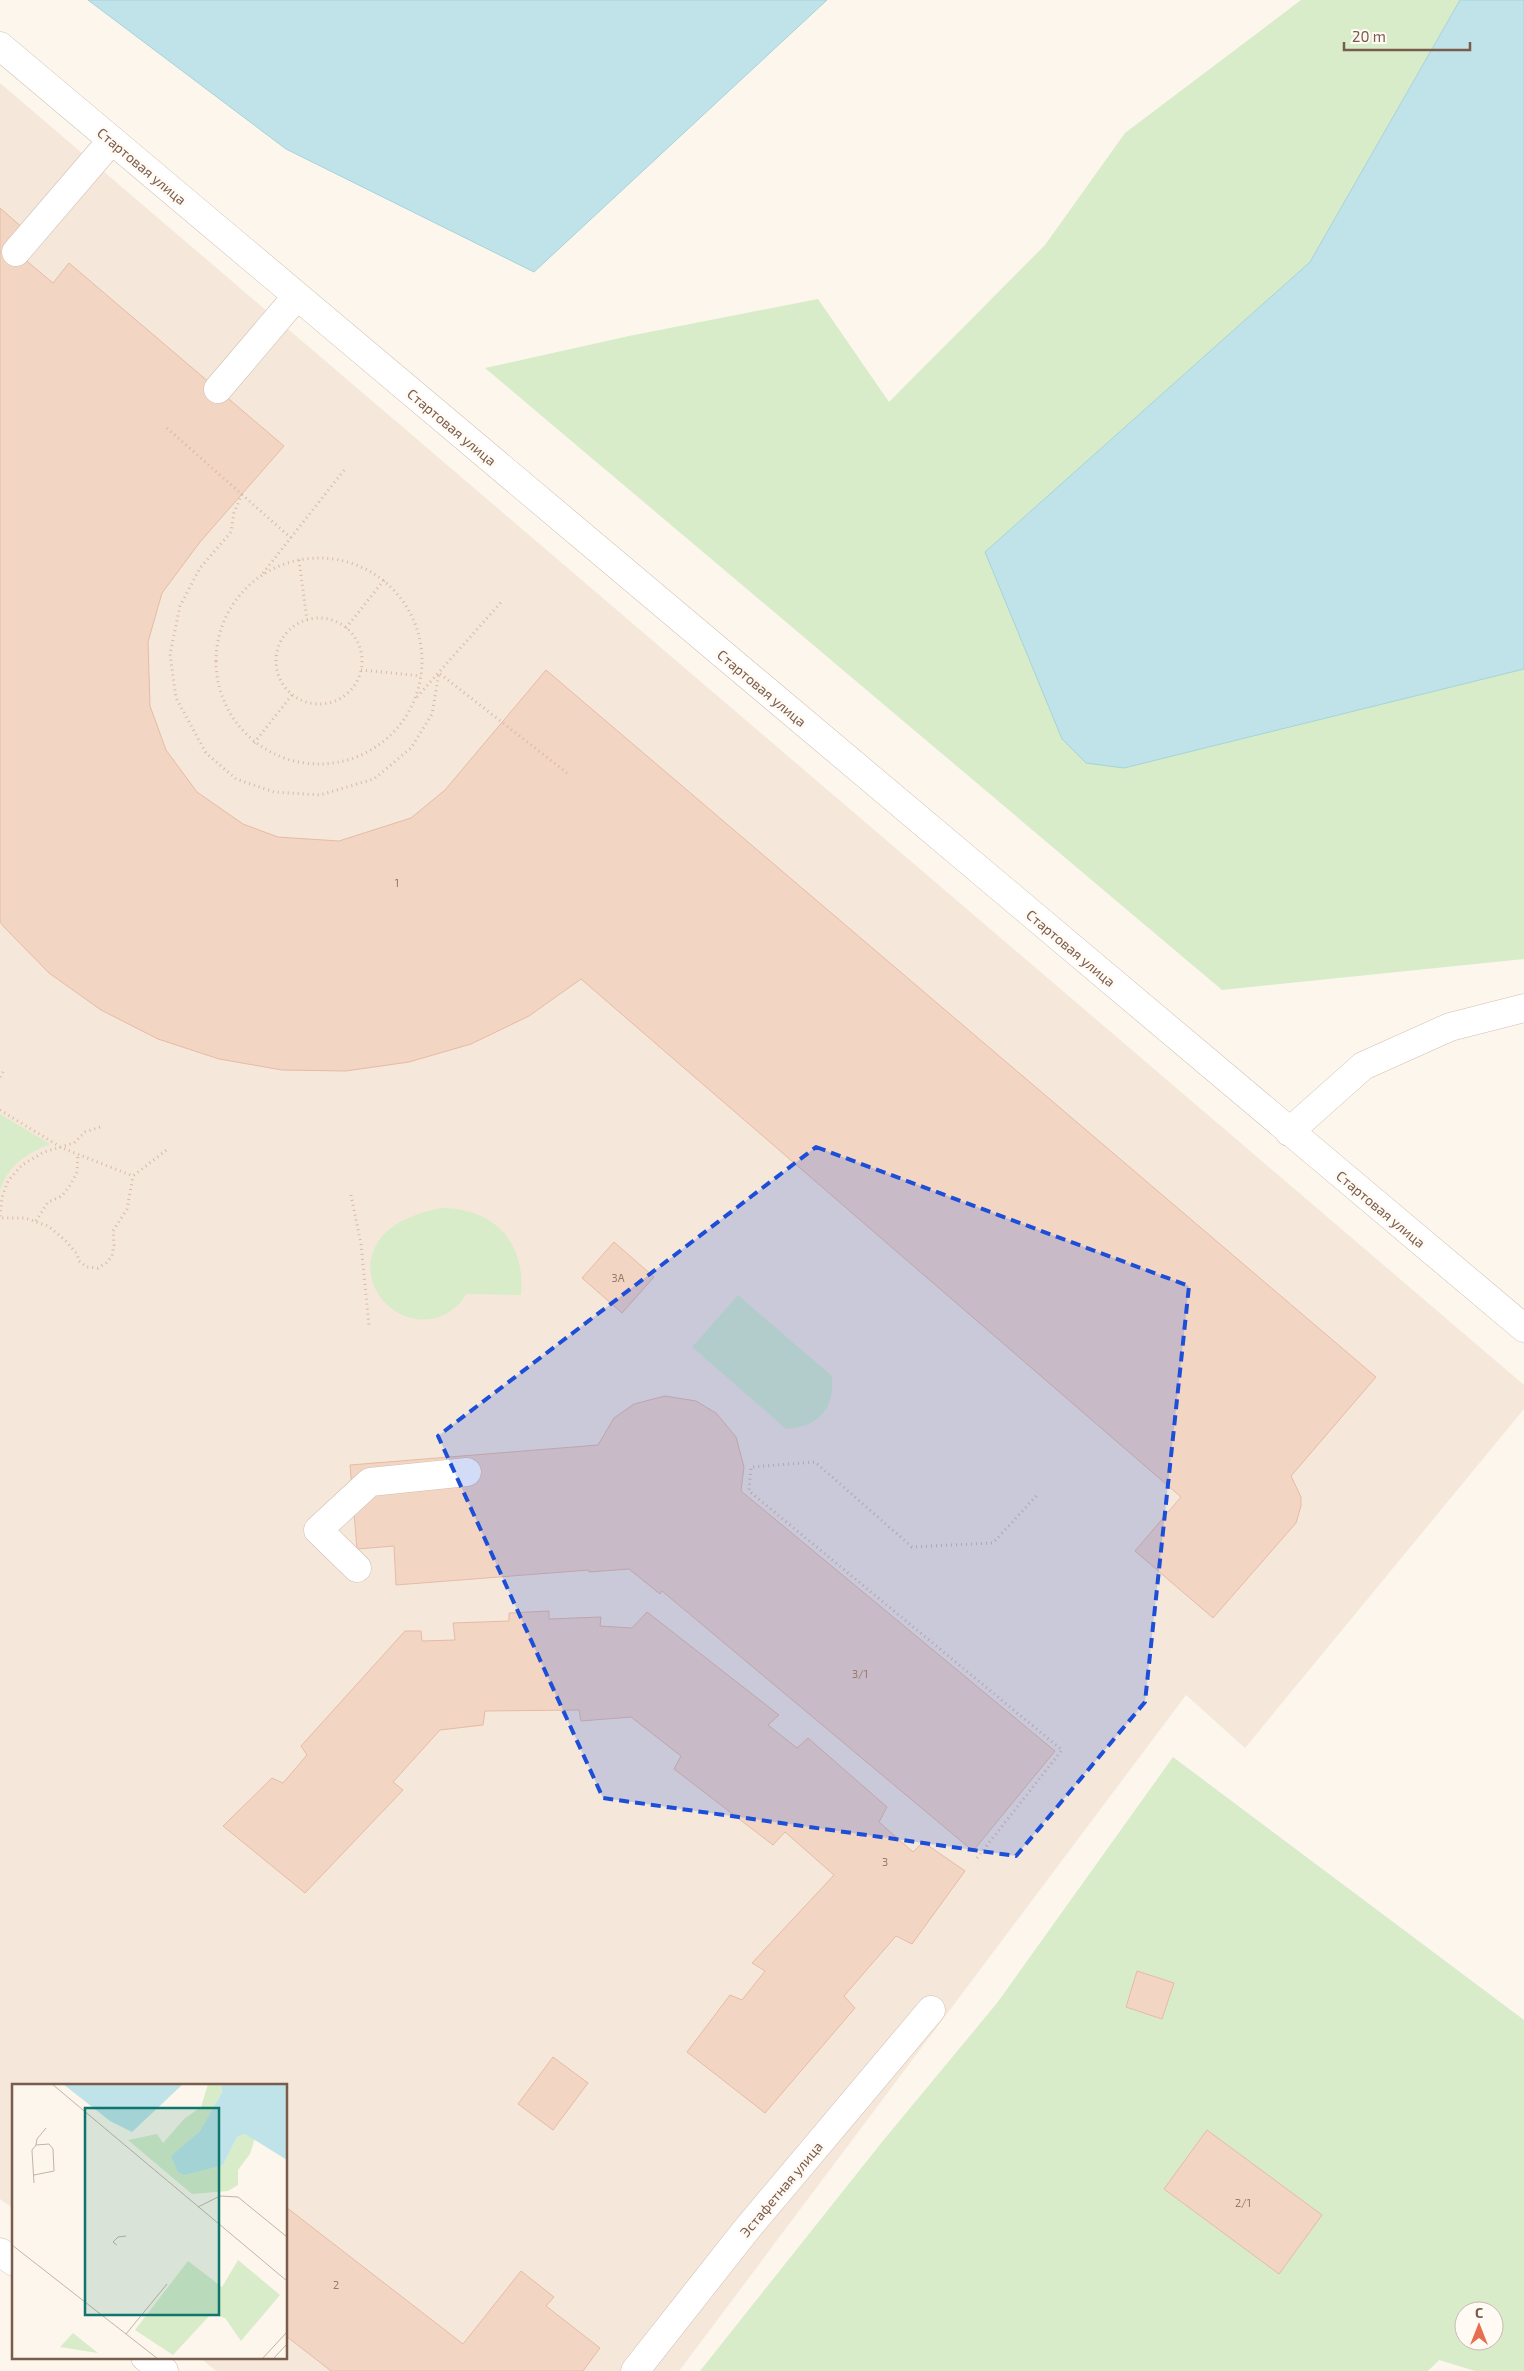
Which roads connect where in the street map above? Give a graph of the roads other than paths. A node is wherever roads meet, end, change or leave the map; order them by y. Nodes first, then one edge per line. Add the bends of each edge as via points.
1 (0, 46) edge
2 (112, 140) junction
3 (16, 252) dead end
4 (297, 296) junction
5 (218, 389) dead end
6 (1524, 1008) edge
7 (1289, 1132) junction
8 (1524, 1328) edge
9 (467, 1472) dead end
10 (357, 1568) dead end
11 (931, 2010) dead end
12 (0, 2252) edge
13 (12, 2261) edge
14 (146, 2358) edge
15 (164, 2371) edge
16 (636, 2371) edge

1 - 2 street, Стартовая улица
2 - 3 street
2 - 4 street, Стартовая улица
4 - 5 street
4 - 7 street, Стартовая улица
6 - 7 street via 1450,1027 1363,1066
7 - 8 street, Стартовая улица
9 - 10 street via 370,1482 318,1530
11 - 16 street, Эстафетная улица via 746,2230
12 - 13 street
14 - 15 street

